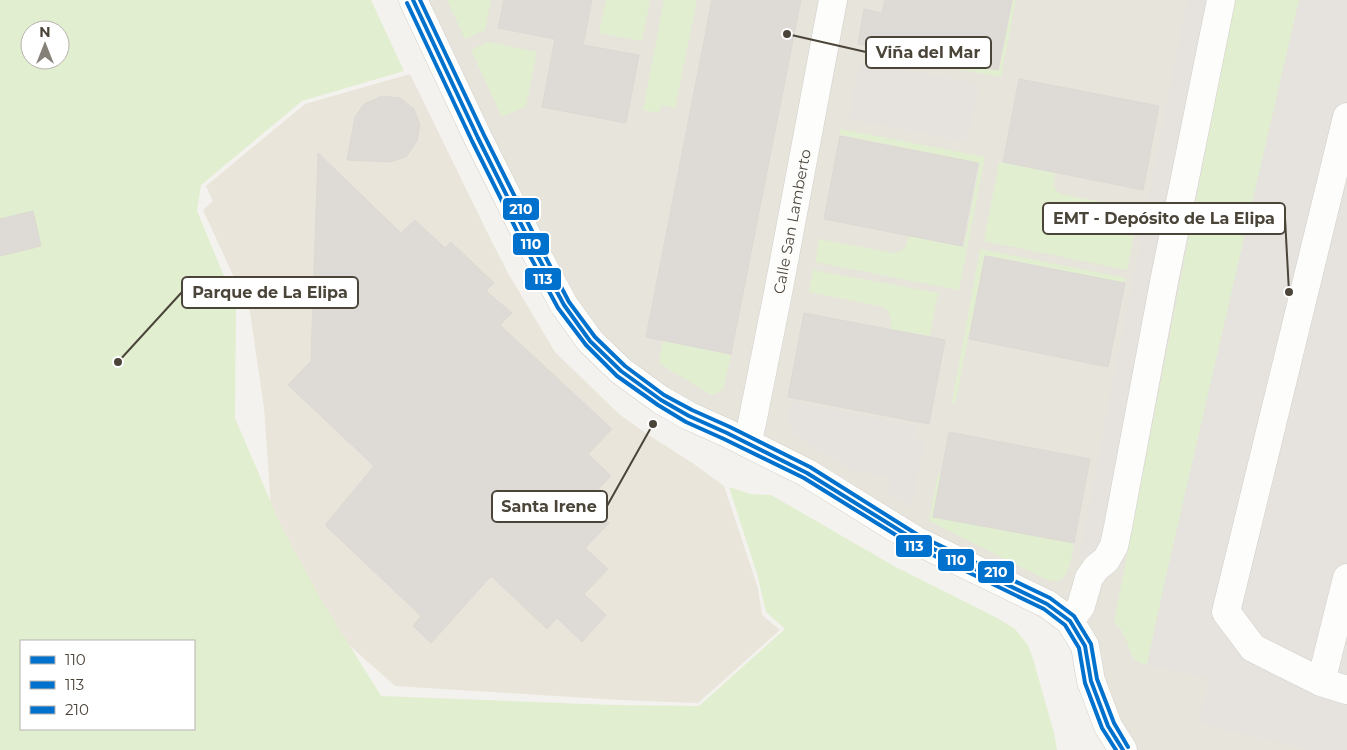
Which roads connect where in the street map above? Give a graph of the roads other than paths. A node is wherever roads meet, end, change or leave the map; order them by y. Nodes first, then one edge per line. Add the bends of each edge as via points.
1 (413, 0) edge
2 (833, 0) edge
3 (1221, 0) edge
4 (1347, 117) edge
5 (747, 443) junction
6 (1347, 578) edge
7 (1070, 621) junction
8 (1322, 682) junction
9 (1347, 690) edge
10 (1124, 750) edge

1 - 5 street via 529,240 564,305 590,341 621,371 661,400
2 - 5 street, Calle San Lamberto
3 - 7 street via 1114,546 1089,578 1080,606
4 - 8 street via 1226,612 1253,648
5 - 7 street via 807,473 916,540 1047,604
6 - 8 street
7 - 10 street via 1084,646 1108,726
8 - 9 street

